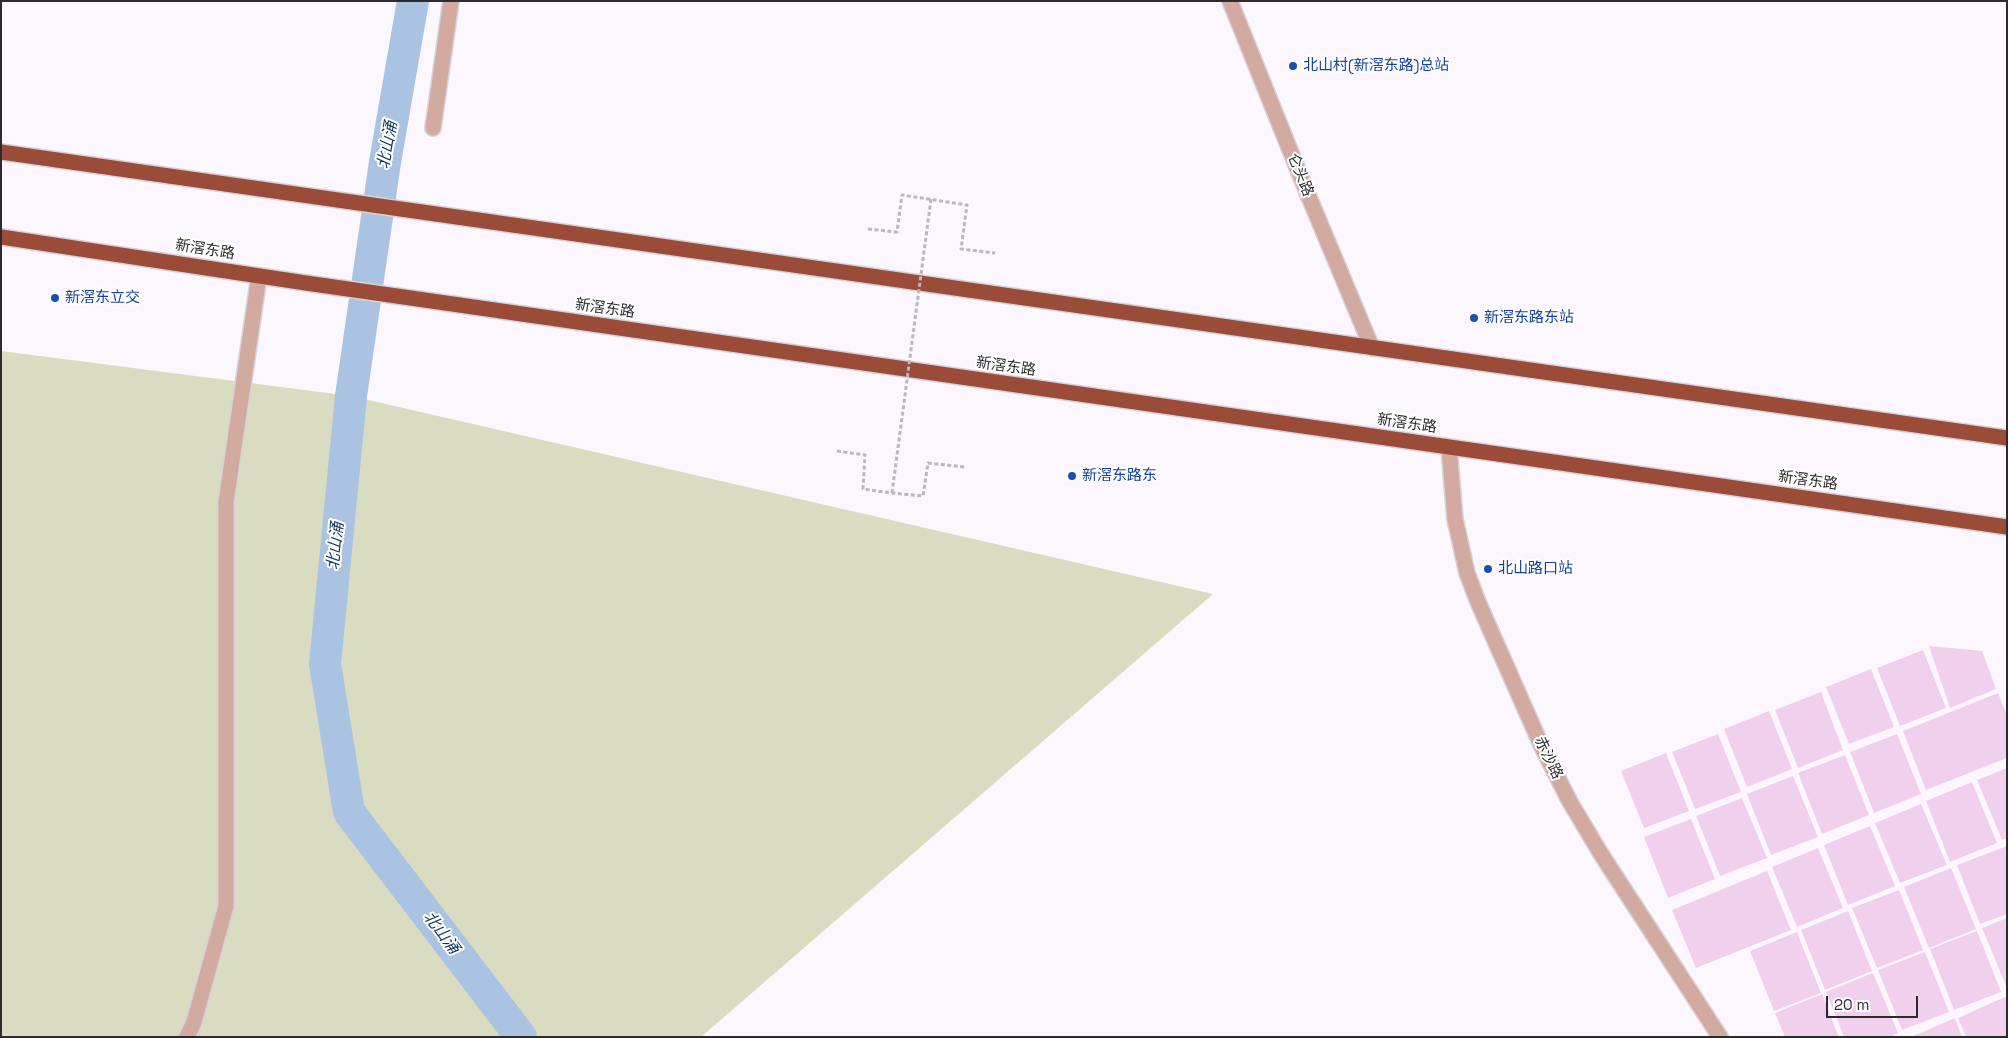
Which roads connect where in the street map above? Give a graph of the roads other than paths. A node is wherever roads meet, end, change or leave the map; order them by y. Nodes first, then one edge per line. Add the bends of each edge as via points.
1 (451, 1) edge
2 (1230, 1) edge
3 (433, 128) dead end
4 (1, 152) edge
5 (1, 237) edge
6 (259, 276) junction
7 (1372, 348) junction
8 (2007, 438) edge
9 (1449, 448) junction
10 (2007, 527) edge
11 (187, 1037) edge
12 (1720, 1037) edge

1 - 3 street
2 - 7 street, 仑头路
4 - 7 highway
5 - 6 highway, 新滘东路
6 - 9 highway, 新滘东路
6 - 11 street via 226,502 226,906
7 - 8 highway
9 - 10 highway, 新滘东路
9 - 12 street, 赤沙路 via 1455,519 1467,573 1542,747 1601,854

